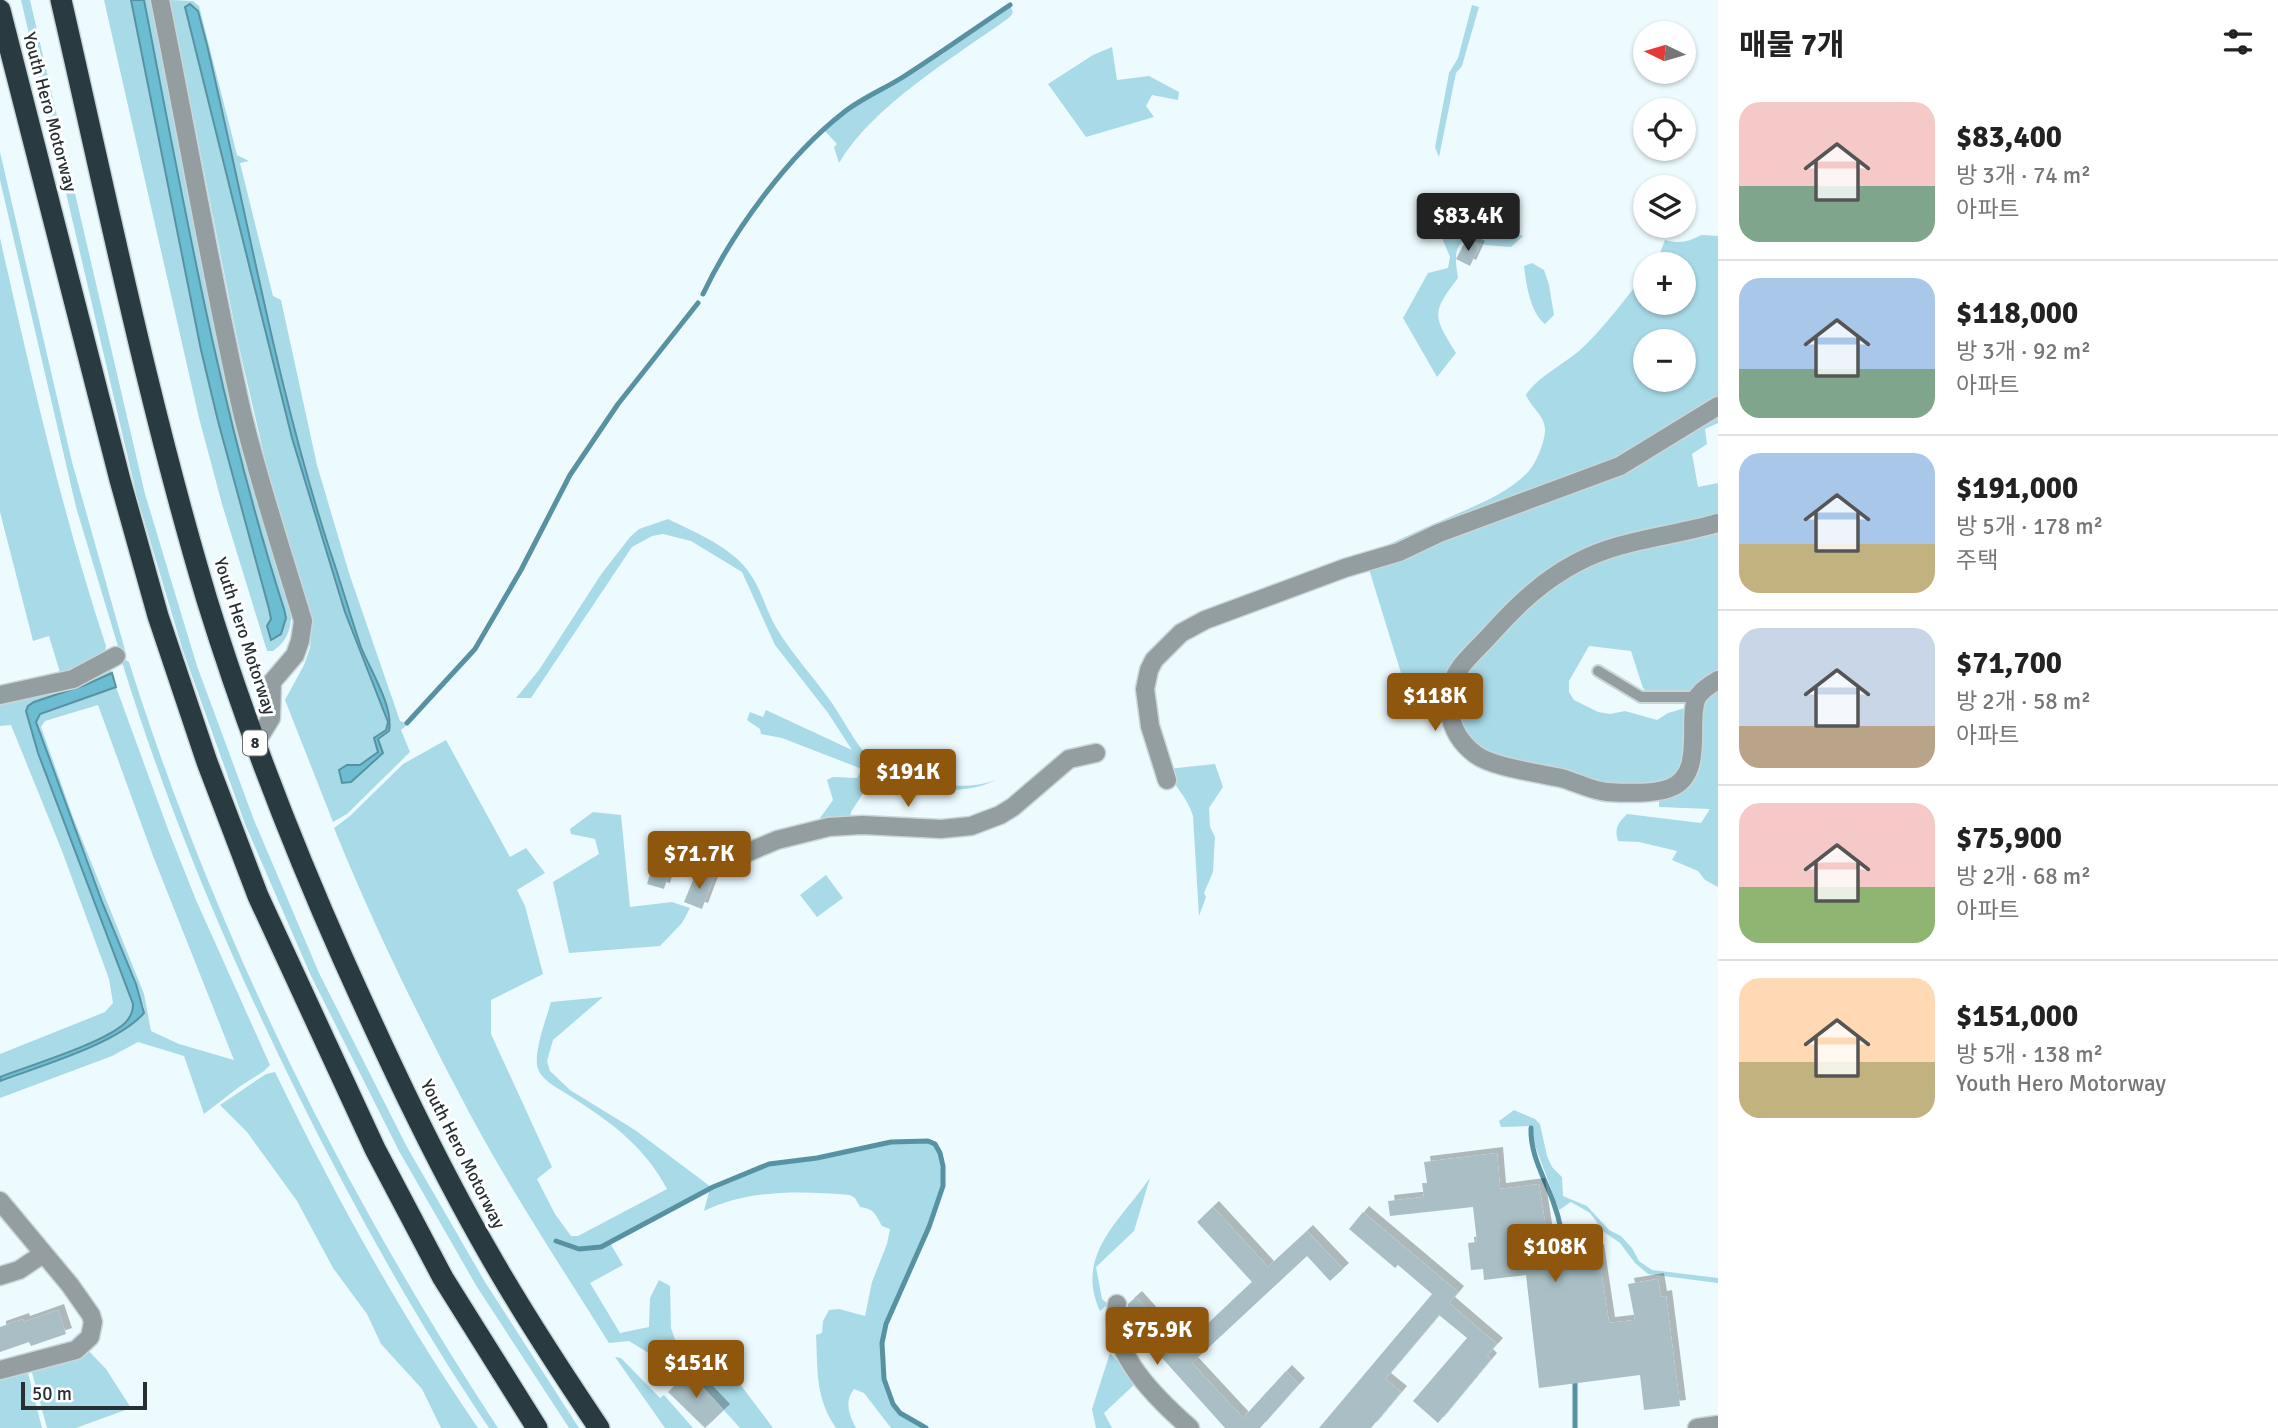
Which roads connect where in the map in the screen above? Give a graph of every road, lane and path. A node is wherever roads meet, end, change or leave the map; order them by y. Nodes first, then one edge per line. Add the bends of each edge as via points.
1 (61, 0) edge
2 (160, 0) edge
3 (0, 10) edge
4 (1718, 406) edge
5 (1718, 523) edge
6 (117, 656) dead end
7 (1598, 671) dead end
8 (1718, 680) edge
9 (0, 695) edge
10 (1697, 697) junction
11 (256, 744) junction
12 (1096, 753) dead end
13 (1167, 780) dead end
14 (713, 867) dead end
15 (0, 1201) edge
16 (43, 1254) junction
17 (0, 1276) edge
18 (1117, 1304) dead end
19 (0, 1370) edge
20 (1718, 1425) edge
21 (537, 1428) edge
22 (599, 1428) edge
23 (1190, 1428) edge
24 (1697, 1428) edge

1 - 11 highway, Youth Hero Motorway / 8 via 170,467
2 - 11 street via 243,413 303,621 295,655 272,682 271,718
3 - 21 highway, Youth Hero Motorway via 127,505 207,762 258,896 375,1149 443,1278
4 - 13 street via 1620,466 1399,552 1205,620 1181,633 1154,660 1145,689 1150,726
5 - 10 street via 1623,544 1576,562 1553,577 1526,596 1462,666 1448,700 1455,731 1487,762 1606,792 1658,791 1682,779 1695,741
6 - 9 street via 73,679
7 - 10 lane via 1641,697
8 - 10 street
11 - 22 highway, Youth Hero Motorway / 8 via 311,887 421,1126 488,1252
12 - 14 street via 1069,759 1013,807 971,826 829,827 777,840
15 - 16 street
16 - 17 street
16 - 19 street via 91,1315 90,1337 76,1350
18 - 23 street via 1116,1327 1131,1363
20 - 24 street

